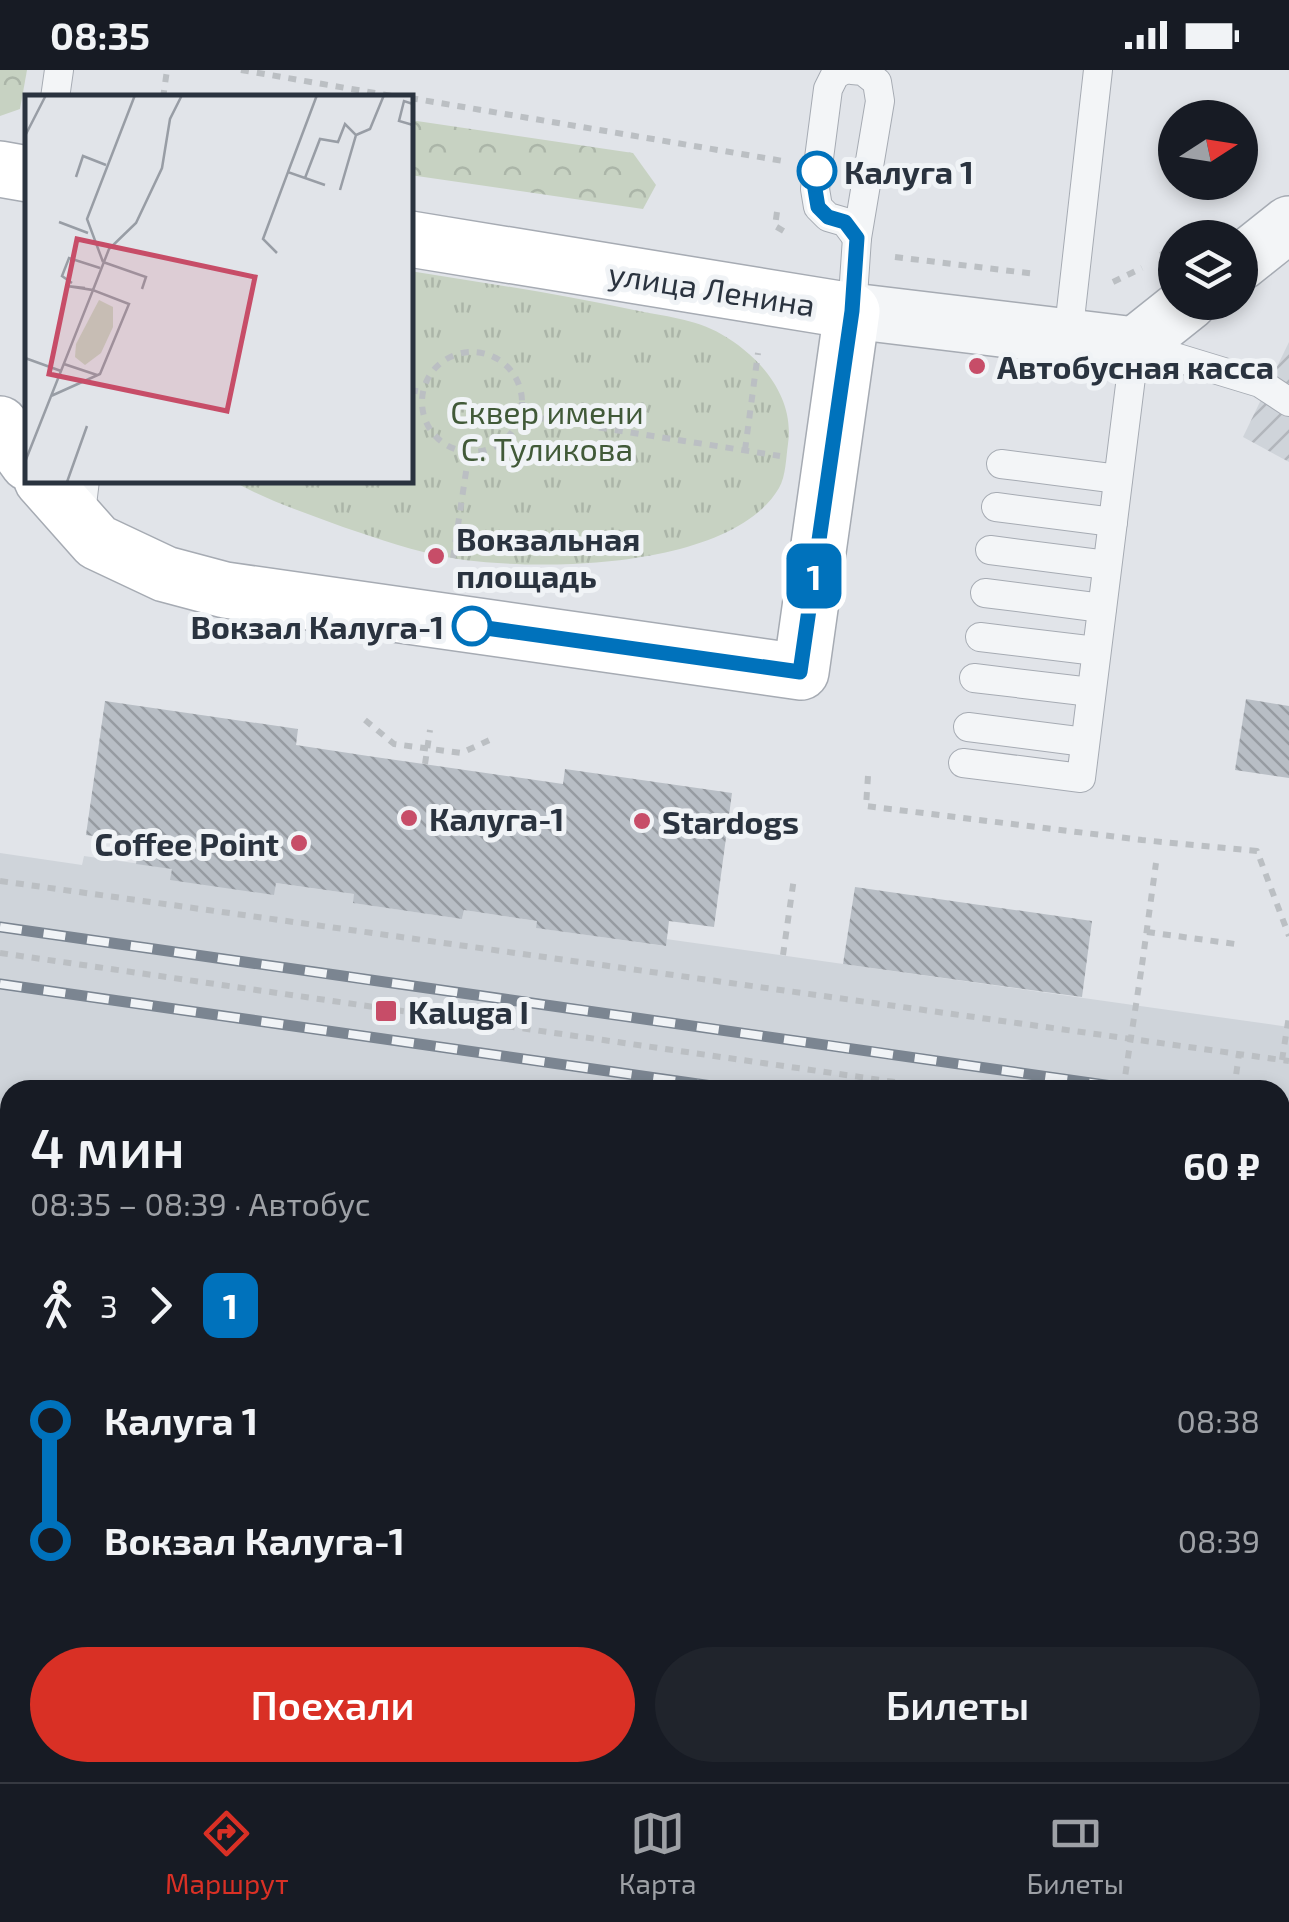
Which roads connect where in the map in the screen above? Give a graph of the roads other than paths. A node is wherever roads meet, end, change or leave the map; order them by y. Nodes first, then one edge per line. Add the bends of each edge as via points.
1 (59, 70) edge
2 (844, 70) edge
3 (852, 70) edge
4 (893, 70) edge
5 (1098, 70) edge
6 (55, 95) edge
7 (880, 101) junction
8 (0, 169) edge
9 (25, 173) edge
10 (1289, 224) edge
11 (412, 239) edge
12 (856, 245) junction
13 (1258, 249) edge
14 (852, 311) junction
15 (1166, 320) edge
16 (1068, 337) junction
17 (1135, 345) junction
18 (1289, 402) edge
19 (0, 424) edge
20 (25, 459) edge
21 (1001, 464) dead end
22 (1118, 479) junction
23 (46, 482) edge
24 (82, 500) edge
25 (996, 507) dead end
26 (1113, 522) junction
27 (990, 550) dead end
28 (1107, 565) junction
29 (985, 593) dead end
30 (1102, 608) junction
31 (980, 636) dead end
32 (1096, 651) junction
33 (974, 678) dead end
34 (1091, 692) junction
35 (968, 727) dead end
36 (1085, 742) junction
37 (964, 763) dead end

1 - 6 lane
2 - 12 lane via 828,88 815,189 818,207 845,222
3 - 7 lane via 877,82
4 - 7 lane
5 - 16 lane
7 - 12 lane
8 - 9 main road
10 - 13 street
11 - 14 main road, улица Ленина
12 - 14 lane
14 - 16 street, улица Ленина
14 - 24 main road via 800,672 225,590 165,574 97,542
15 - 17 street
16 - 17 street, улица Ленина
17 - 18 lane via 1260,382
17 - 22 lane
19 - 20 main road
21 - 22 lane
22 - 26 lane
23 - 24 main road
25 - 26 lane
26 - 28 lane
27 - 28 lane
28 - 30 lane
29 - 30 lane
30 - 32 lane
31 - 32 lane
32 - 34 lane
33 - 34 lane
34 - 36 lane
35 - 36 lane
36 - 37 lane via 1081,778

